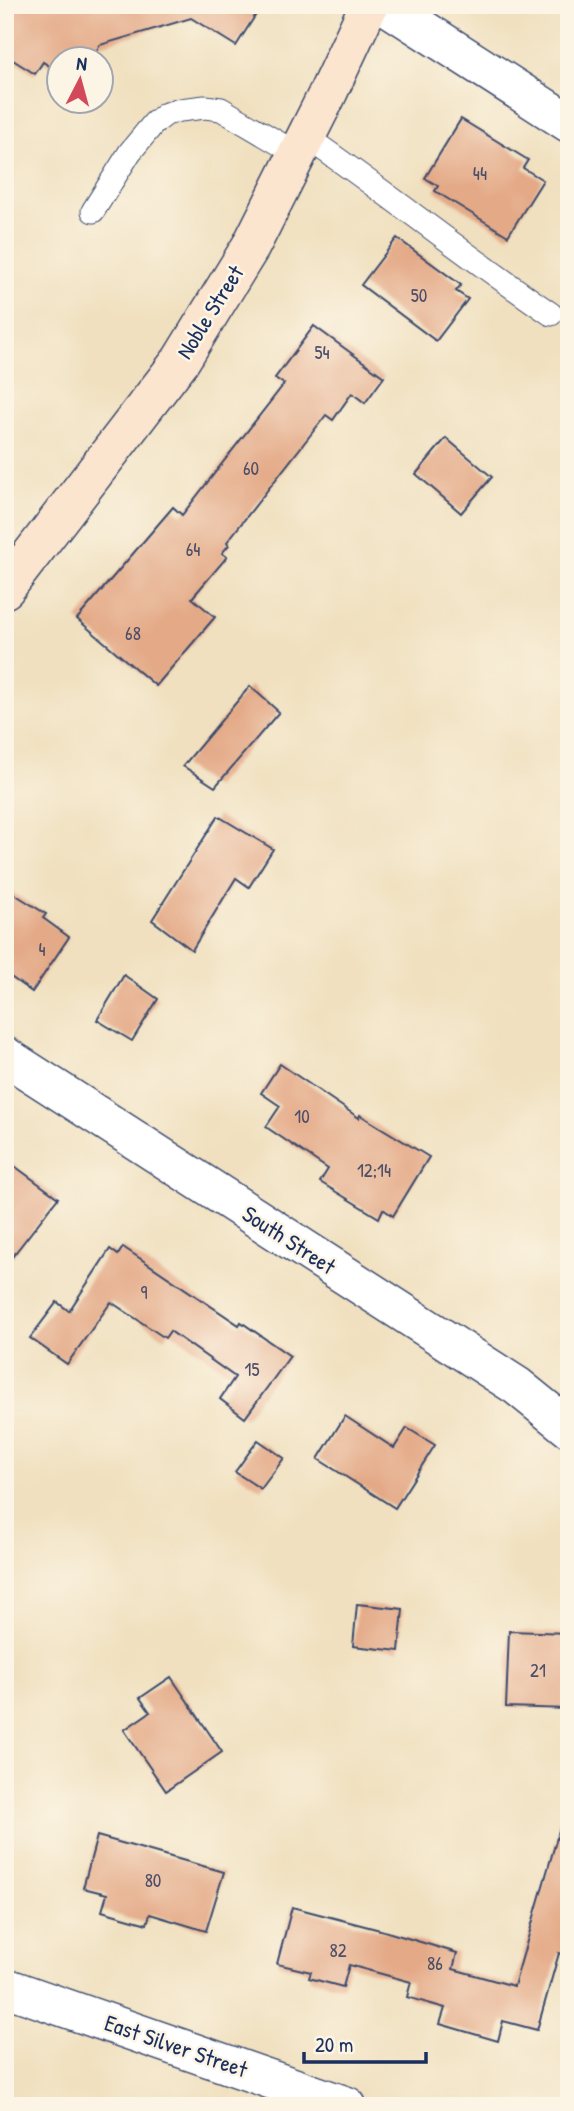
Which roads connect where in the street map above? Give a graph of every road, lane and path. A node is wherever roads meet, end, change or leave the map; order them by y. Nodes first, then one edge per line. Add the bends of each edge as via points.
1 (369, 5) edge
2 (385, 5) edge
3 (569, 123) edge
4 (302, 146) junction
5 (93, 211) dead end
6 (551, 314) dead end
7 (5, 589) edge
8 (5, 1056) edge
9 (569, 1428) edge
10 (5, 1987) edge
11 (347, 2106) edge

1 - 4 main road, Noble Street
2 - 3 street
4 - 5 lane via 221,109 166,114 153,122 130,152
4 - 6 lane via 357,172
4 - 7 main road, Noble Street via 251,246 181,360
8 - 9 street, South Street via 517,1386
10 - 11 street, East Silver Street

